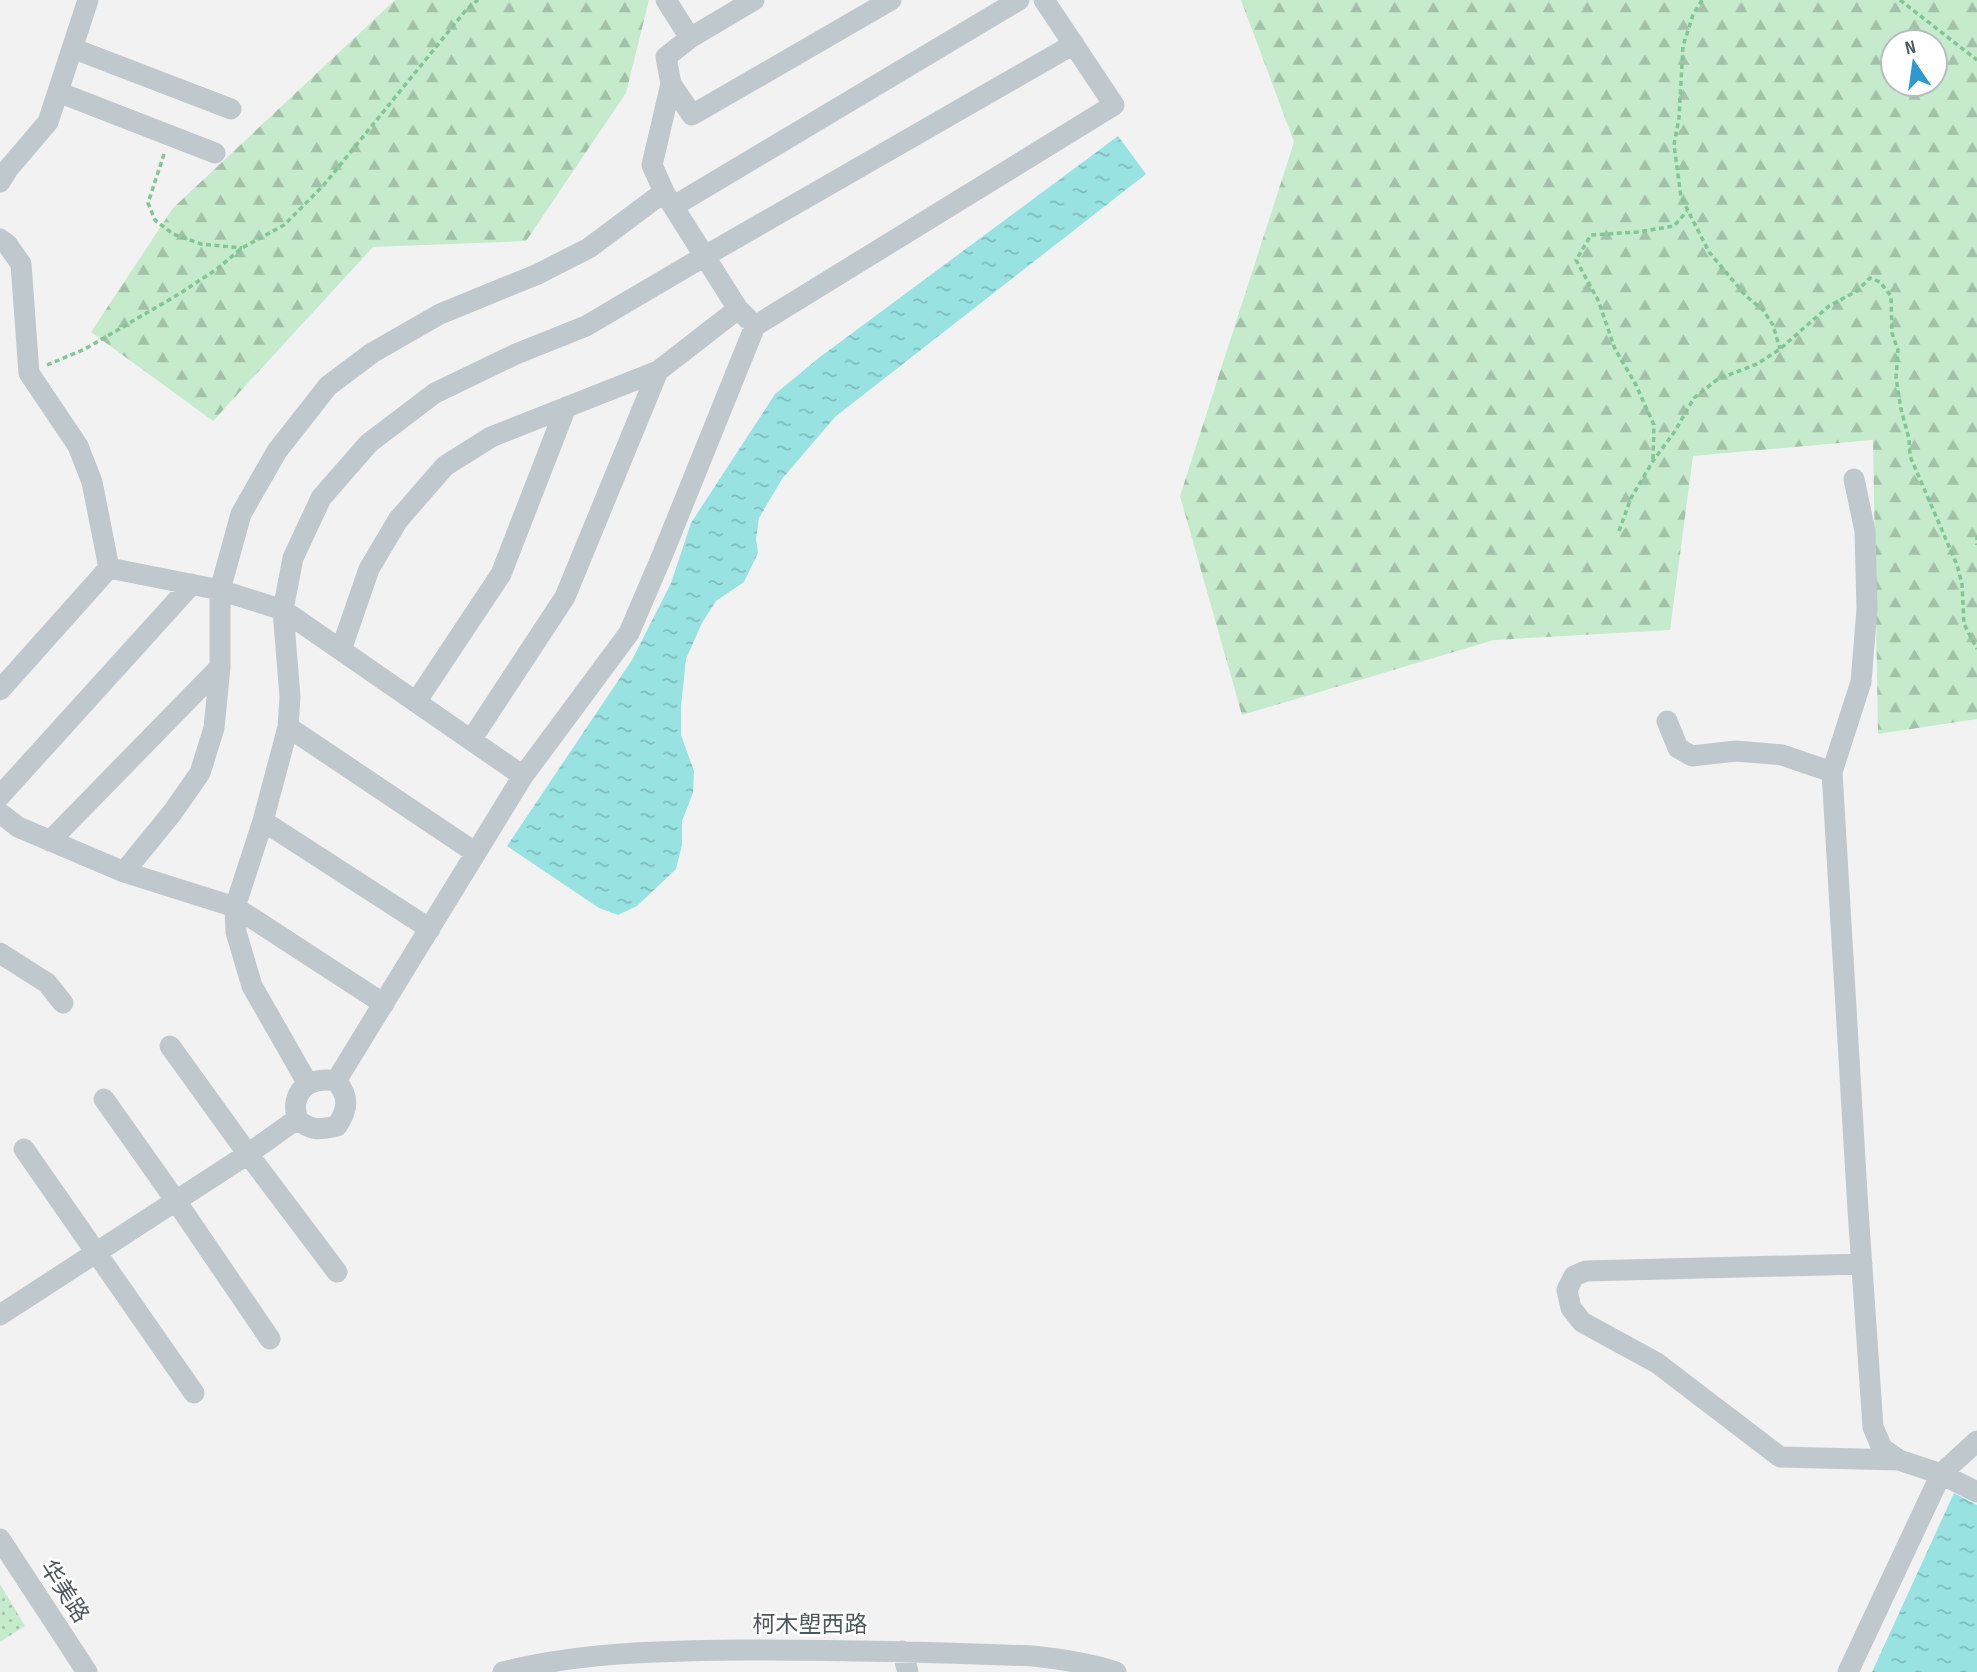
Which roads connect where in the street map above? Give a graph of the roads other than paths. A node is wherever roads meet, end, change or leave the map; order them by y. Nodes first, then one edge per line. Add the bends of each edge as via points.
1 (88, 0) edge
2 (666, 0) edge
3 (754, 0) edge
4 (891, 0) edge
5 (1018, 0) edge
6 (1044, 0) edge
7 (690, 38) junction
8 (1074, 44) junction
9 (72, 48) junction
10 (671, 84) junction
11 (58, 92) junction
12 (231, 109) dead end
13 (215, 153) dead end
14 (0, 182) edge
15 (669, 199) junction
16 (0, 239) edge
17 (705, 256) junction
18 (738, 309) junction
19 (755, 326) junction
20 (658, 371) junction
21 (566, 407) junction
22 (1854, 479) dead end
23 (109, 568) junction
24 (192, 584) junction
25 (220, 590) junction
26 (283, 610) junction
27 (341, 650) junction
28 (220, 667) junction
29 (0, 690) edge
30 (416, 702) junction
31 (1667, 721) dead end
32 (288, 727) junction
33 (471, 740) junction
34 (1832, 772) junction
35 (523, 776) junction
36 (0, 796) edge
37 (0, 813) edge
38 (263, 821) junction
39 (50, 841) junction
40 (477, 853) junction
41 (124, 872) junction
42 (234, 906) junction
43 (430, 929) junction
44 (0, 953) edge
45 (63, 1003) dead end
46 (384, 1004) junction
47 (170, 1046) dead end
48 (336, 1081) junction
49 (308, 1084) junction
50 (104, 1099) dead end
51 (297, 1119) junction
52 (24, 1149) dead end
53 (248, 1154) junction
54 (176, 1201) junction
55 (96, 1253) junction
56 (1862, 1264) junction
57 (337, 1272) dead end
58 (0, 1315) edge
59 (270, 1339) dead end
60 (194, 1392) dead end
61 (1977, 1441) edge
62 (1899, 1460) junction
63 (1941, 1474) junction
64 (1977, 1492) edge
65 (0, 1539) edge
66 (905, 1662) edge
67 (86, 1672) edge
68 (503, 1672) edge
69 (1116, 1672) edge
70 (1847, 1672) edge

1 - 9 street
2 - 7 street
3 - 7 street
4 - 10 street via 692,115
5 - 15 street
6 - 8 street
7 - 10 street via 666,57
8 - 17 street
8 - 19 street via 1114,105
9 - 11 street
9 - 12 street
10 - 15 street via 652,165
11 - 13 street
11 - 14 street via 48,122
15 - 17 street
15 - 25 street via 538,274 440,314 372,353 328,386 277,451 241,514
16 - 23 street via 21,264 29,373 78,446 92,482
17 - 18 street
17 - 26 street via 586,326 435,393 369,443 321,498 293,558
18 - 19 street
18 - 20 street
19 - 35 street via 629,633
20 - 21 street
20 - 33 street via 565,597
21 - 27 street via 491,437 445,466 398,520 369,569
21 - 30 street via 501,574
22 - 34 street via 1865,531 1867,610 1861,681
23 - 24 street
23 - 29 street
24 - 25 street
24 - 36 street
25 - 26 street
25 - 28 street
26 - 27 street
26 - 32 street
27 - 30 street
28 - 39 street
28 - 41 street via 214,728 200,772
30 - 33 street
31 - 34 street via 1678,748 1692,756 1737,751 1782,755
32 - 38 street
32 - 40 street
33 - 35 street
34 - 56 street
35 - 40 street
37 - 39 street
38 - 42 street
38 - 43 street
39 - 41 street
40 - 43 street
41 - 42 street
42 - 46 street
42 - 49 street via 236,932 252,986
43 - 46 street
44 - 45 street via 47,983
46 - 48 street
47 - 53 street
48 - 49 street
48 - 51 street via 346,1099 337,1126 307,1128
49 - 51 street via 295,1103
50 - 54 street
51 - 53 street
52 - 55 street
53 - 54 street
53 - 57 street
54 - 55 street
54 - 59 street
55 - 58 street
55 - 60 street
56 - 62 street via 1873,1427 1882,1448
56 - 62 street via 1586,1271 1574,1276 1567,1290 1571,1308 1582,1322 1657,1363 1780,1457
61 - 63 street
62 - 63 street
63 - 64 street
63 - 70 street
65 - 67 street, 华美路
66 - 68 street, 柯木塱西路 via 785,1650 644,1652
66 - 69 street, 柯木塱西路 via 1033,1656

